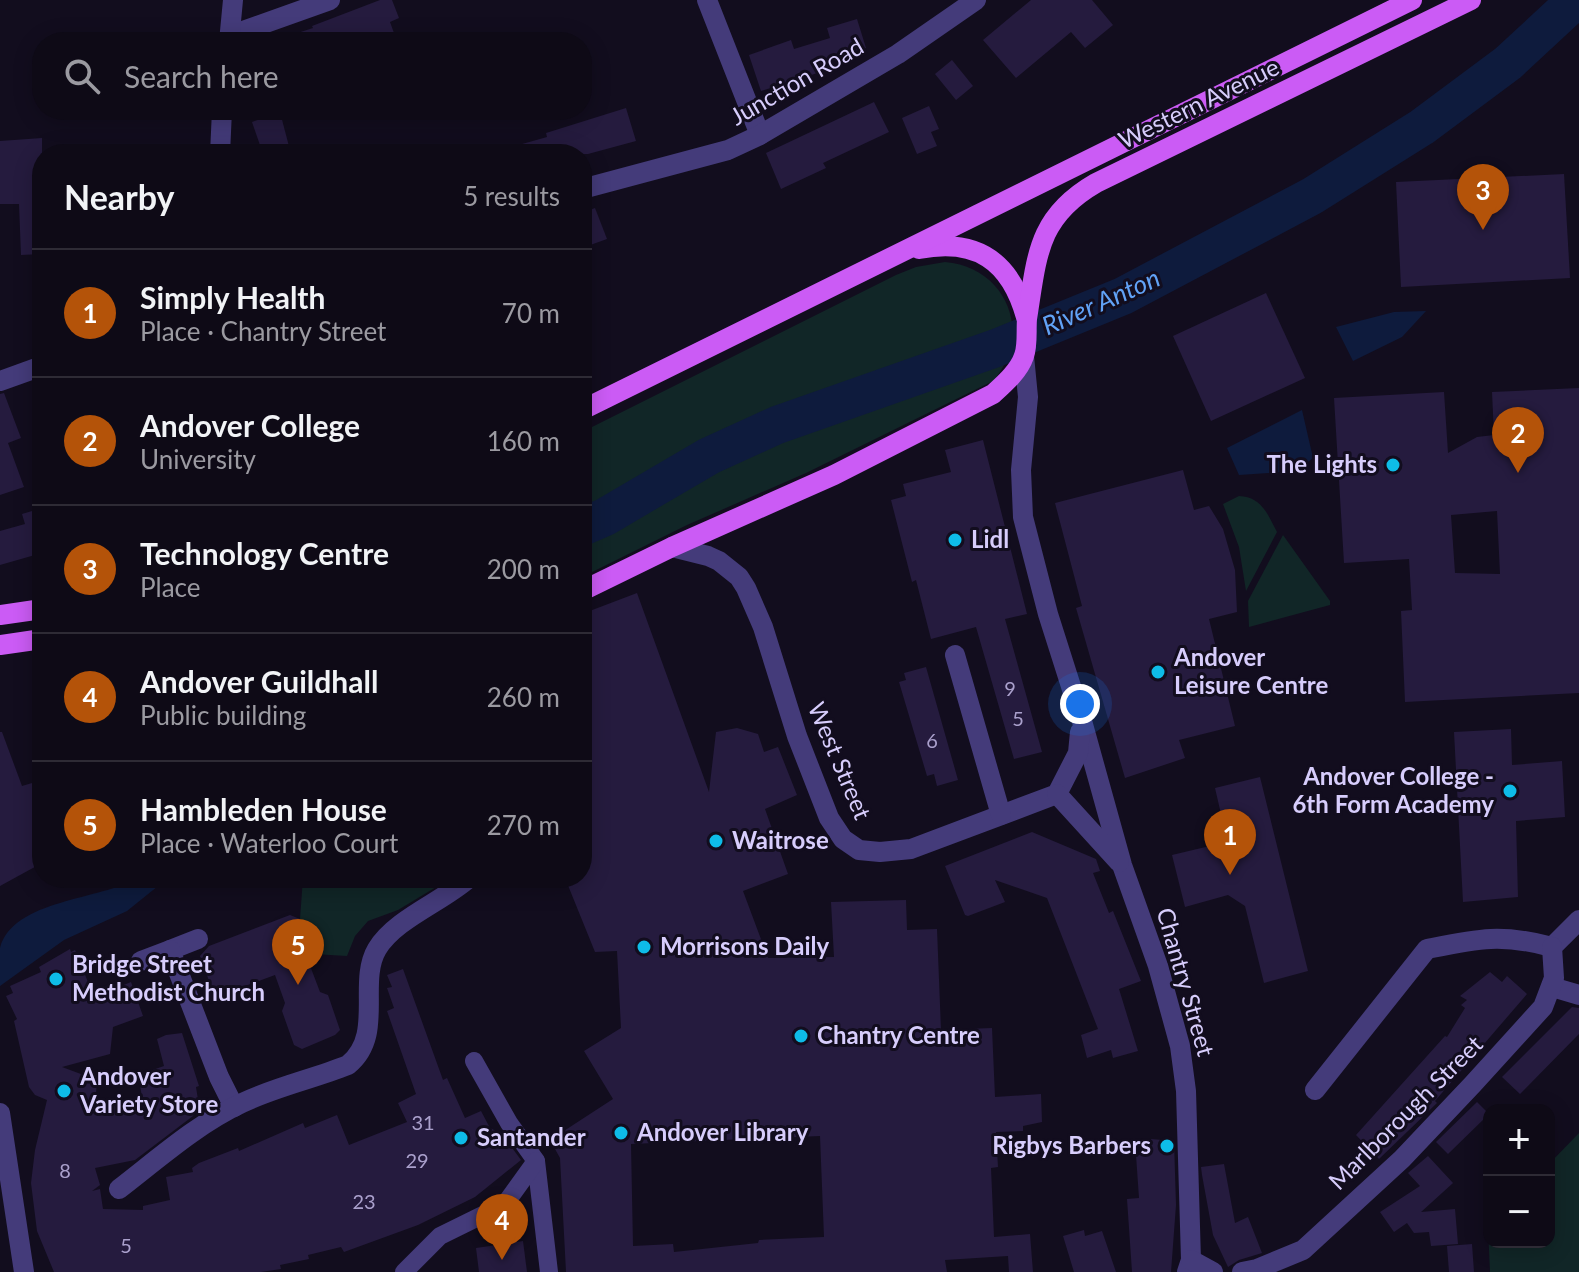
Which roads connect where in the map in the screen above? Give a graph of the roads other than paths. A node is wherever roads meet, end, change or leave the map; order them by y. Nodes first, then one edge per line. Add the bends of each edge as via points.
1 (233, 0) edge
2 (330, 0) edge
3 (707, 0) edge
4 (976, 0) edge
5 (1412, 0) edge
6 (1471, 0) edge
7 (230, 32) edge
8 (247, 32) edge
9 (222, 120) edge
10 (760, 135) junction
11 (220, 144) edge
12 (592, 186) edge
13 (899, 252) junction
14 (1027, 321) junction
15 (1025, 352) junction
16 (32, 370) edge
17 (0, 381) edge
18 (592, 405) edge
19 (672, 547) junction
20 (592, 586) edge
21 (32, 610) edge
22 (0, 615) edge
23 (32, 640) edge
24 (0, 645) edge
25 (955, 655) dead end
26 (1082, 721) junction
27 (1057, 794) junction
28 (1001, 815) junction
29 (1122, 865) junction
30 (456, 888) edge
31 (1579, 920) edge
32 (198, 939) dead end
33 (1552, 947) junction
34 (170, 950) junction
35 (141, 961) dead end
36 (1552, 987) junction
37 (1579, 995) edge
38 (474, 1061) dead end
39 (1315, 1090) dead end
40 (234, 1107) junction
41 (0, 1113) edge
42 (536, 1161) junction
43 (119, 1189) dead end
44 (1303, 1250) junction
45 (1324, 1253) dead end
46 (1189, 1266) edge
47 (24, 1272) edge
48 (404, 1272) edge
49 (549, 1272) edge
50 (1213, 1272) edge
51 (1242, 1272) edge

1 - 7 street
2 - 8 street
3 - 10 street
4 - 10 street, Junction Road via 898,54
5 - 13 main road, Western Avenue
6 - 14 main road, Western Avenue via 1080,192 1044,234
9 - 11 street
10 - 12 street, Junction Road via 728,150
13 - 14 main road, Western Avenue via 944,245 977,252 1008,276
13 - 18 main road, Western Avenue
14 - 15 main road, Western Avenue
15 - 19 main road via 1001,387 982,400 834,475
15 - 26 street via 1023,517
16 - 17 street
19 - 20 main road
19 - 28 street, West Street via 719,561 746,588 797,736 829,818 843,839 859,850 904,851
21 - 22 main road
23 - 24 main road
25 - 28 street
26 - 27 street via 1078,753
26 - 29 street, Chantry Street
27 - 28 street, West Street
27 - 29 street, Chantry Street
29 - 46 street, Chantry Street via 1180,1046 1186,1091
30 - 40 street via 390,933 375,953 367,1028 358,1056 348,1065
31 - 33 street
32 - 34 street
33 - 36 street
33 - 39 street via 1512,938 1427,949
34 - 35 street
34 - 40 street
36 - 37 street
36 - 44 street, Marlborough Street via 1534,1018 1463,1095
38 - 42 street
40 - 43 street
41 - 47 street
42 - 48 street via 505,1204 440,1236
42 - 49 street
44 - 45 street
44 - 51 street, Marlborough Street
46 - 50 street

